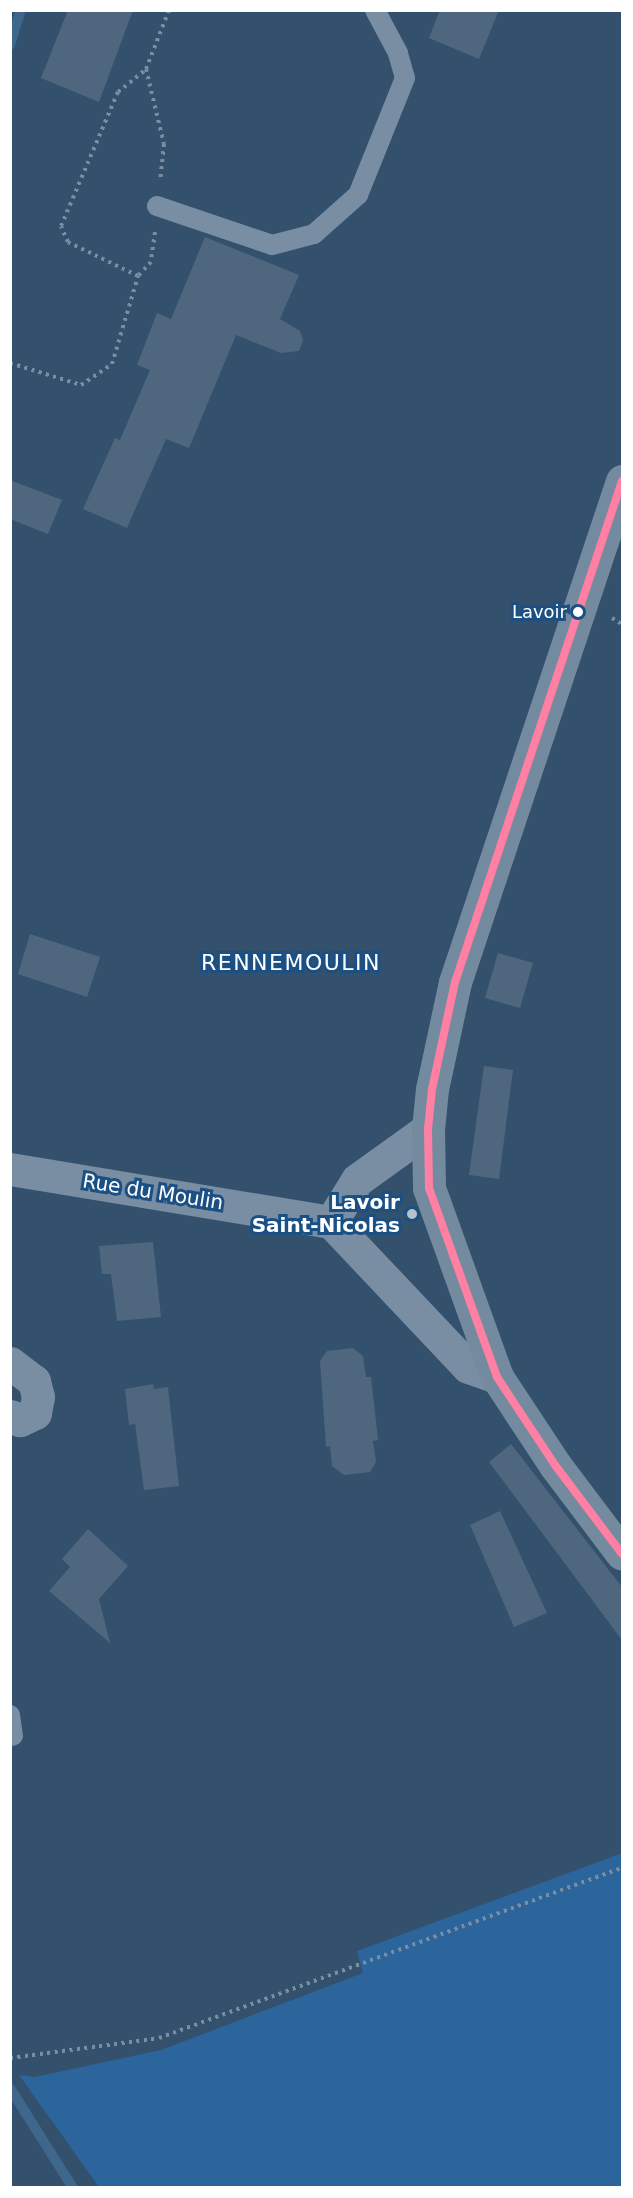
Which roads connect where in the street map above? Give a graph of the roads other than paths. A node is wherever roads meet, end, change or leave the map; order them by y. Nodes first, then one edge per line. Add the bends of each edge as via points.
1 (375, 10) edge
2 (157, 206) road end
3 (622, 481) edge
4 (428, 1129) junction
5 (10, 1169) edge
6 (331, 1222) junction
7 (10, 1363) edge
8 (497, 1377) junction
9 (10, 1416) edge
10 (622, 1554) edge
11 (10, 1714) edge
12 (13, 1736) dead end

1 - 2 lane via 398,53 405,78 358,195 314,234 272,244
3 - 4 main road via 455,982 432,1089
4 - 6 street via 357,1180
4 - 8 main road via 429,1188
5 - 6 street, Rue du Moulin
6 - 8 street via 468,1367
7 - 9 street via 34,1381 38,1397 35,1413 20,1420
8 - 10 main road via 555,1465
11 - 12 lane

